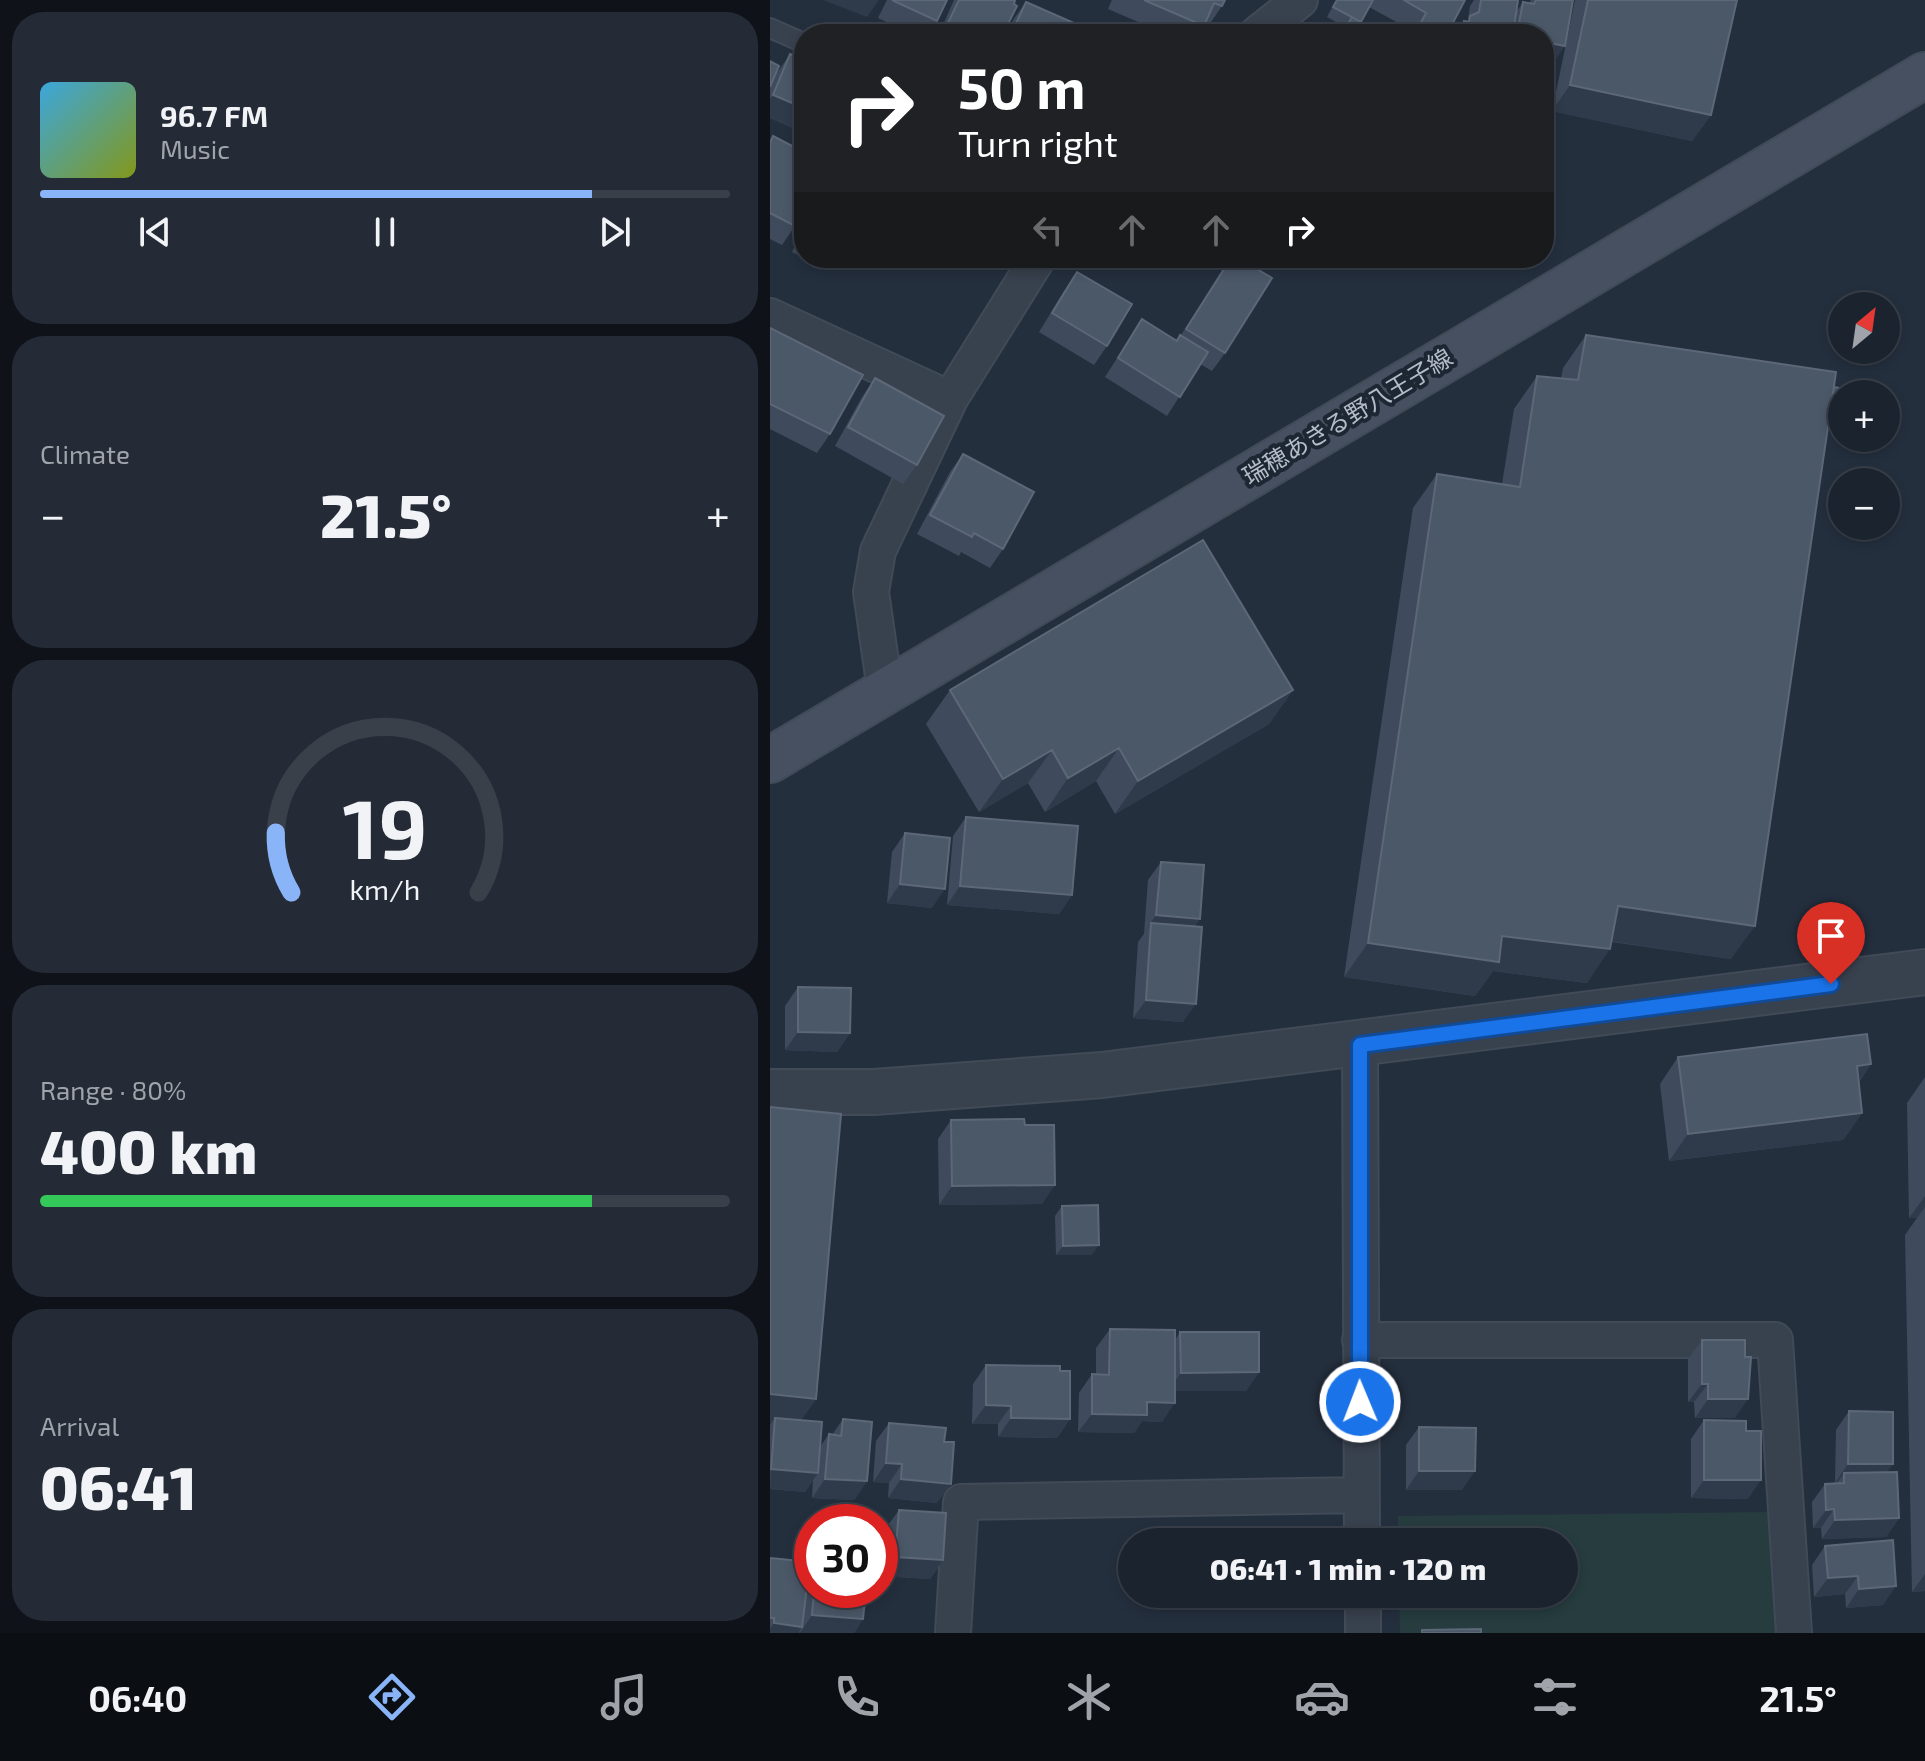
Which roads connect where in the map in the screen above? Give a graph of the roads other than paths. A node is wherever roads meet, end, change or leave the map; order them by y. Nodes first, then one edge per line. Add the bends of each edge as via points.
1 (1300, 0) edge
2 (1270, 24) edge
3 (770, 28) edge
4 (794, 39) edge
5 (1925, 75) edge
6 (1032, 268) edge
7 (770, 316) edge
8 (950, 399) junction
9 (885, 690) junction
10 (770, 760) edge
11 (1925, 972) edge
12 (1360, 1045) junction
13 (770, 1092) edge
14 (1360, 1340) junction
15 (1361, 1495) junction
16 (1362, 1528) edge
17 (1363, 1608) edge
18 (953, 1633) edge
19 (1363, 1633) edge
20 (1794, 1633) edge

1 - 2 street
3 - 4 lane
5 - 9 main road, 瑞穂あきる野八王子線
6 - 8 street
7 - 8 street
8 - 9 street via 878,551 871,592
9 - 10 main road, 瑞穂あきる野八王子線
11 - 12 street
12 - 13 street via 1102,1075 874,1092
12 - 14 street
14 - 15 street
14 - 20 street via 1775,1340
15 - 16 street
15 - 18 street via 961,1502
17 - 19 street

